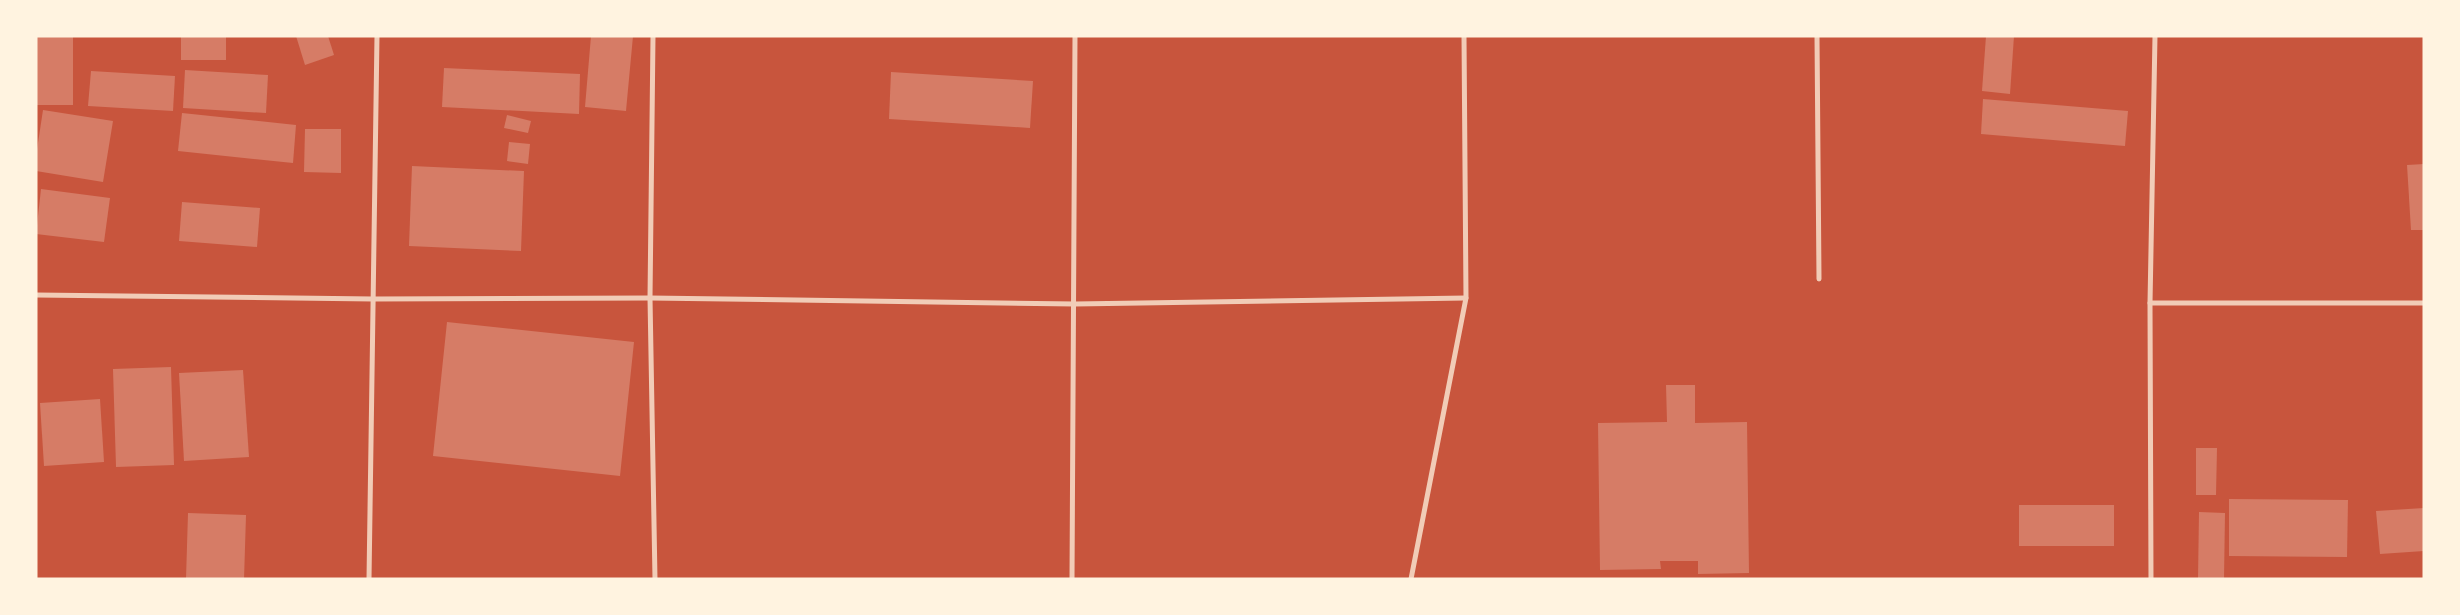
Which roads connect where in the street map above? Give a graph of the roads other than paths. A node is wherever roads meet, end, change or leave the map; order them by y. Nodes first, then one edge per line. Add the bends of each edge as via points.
1 (377, 36) edge
2 (653, 36) edge
3 (1075, 36) edge
4 (1464, 36) edge
5 (1817, 36) edge
6 (2155, 36) edge
7 (1819, 279) dead end
8 (36, 295) edge
9 (650, 298) junction
10 (1466, 298) junction
11 (373, 299) junction
12 (2150, 302) junction
13 (2424, 303) edge
14 (1075, 304) junction
15 (369, 579) edge
16 (655, 579) edge
17 (1072, 579) edge
18 (1411, 579) edge
19 (2151, 579) edge

1 - 11 street
2 - 9 street
3 - 14 street
4 - 10 street
5 - 7 street
6 - 12 street
8 - 11 street
9 - 11 street
9 - 14 street
9 - 16 street
10 - 14 street
10 - 18 street
11 - 15 street
12 - 13 street
12 - 19 street
14 - 17 street

